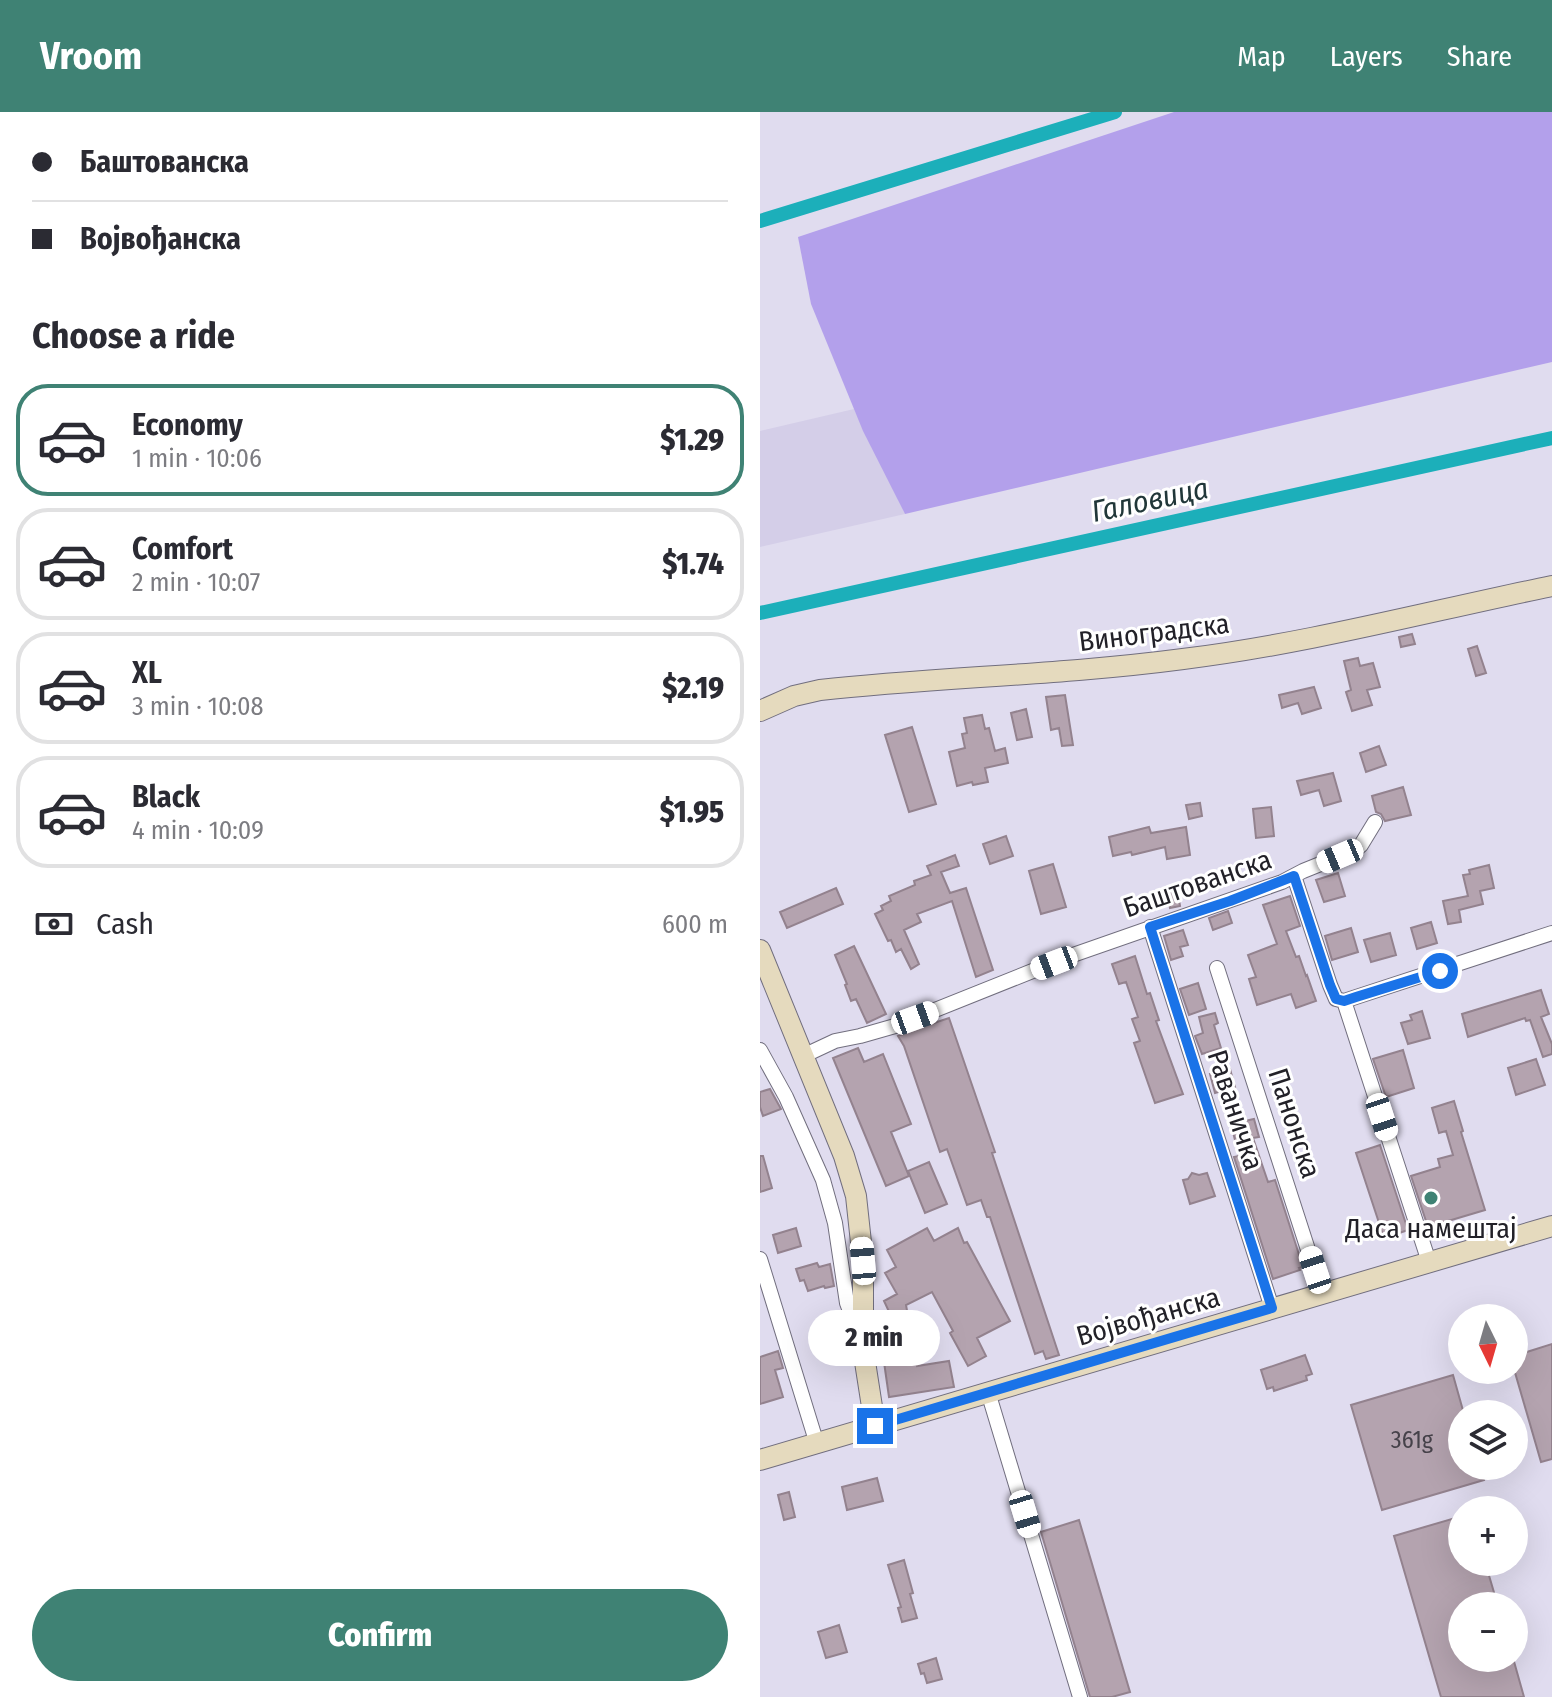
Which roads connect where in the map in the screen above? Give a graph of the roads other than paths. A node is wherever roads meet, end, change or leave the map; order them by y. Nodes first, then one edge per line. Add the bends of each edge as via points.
1 (1552, 586) edge
2 (760, 711) edge
3 (1375, 822) dead end
4 (1294, 876) junction
5 (1150, 927) junction
6 (1552, 933) edge
7 (760, 950) edge
8 (1217, 968) dead end
9 (1344, 1001) junction
10 (760, 1050) edge
11 (806, 1054) junction
12 (1552, 1226) edge
13 (760, 1259) edge
14 (1429, 1262) junction
15 (1322, 1293) junction
16 (1272, 1308) junction
17 (862, 1329) junction
18 (988, 1392) junction
19 (875, 1426) junction
20 (817, 1444) junction
21 (760, 1460) edge
22 (1080, 1697) edge

1 - 2 street, Виноградска via 1226,653 820,690
3 - 4 street, Баштованска via 1355,850
4 - 5 street, Баштованска
4 - 9 street, Баштованска via 1333,995
5 - 11 street, Баштованска via 935,1011
5 - 16 street, Раваничка
6 - 9 street
7 - 11 street
8 - 15 street, Панонска
9 - 14 street, Баштованска
10 - 17 street via 819,1170 832,1209 847,1303
11 - 17 street via 856,1196 863,1261
12 - 14 street, Војвођанска
13 - 20 street
14 - 15 street, Војвођанска
15 - 16 street, Војвођанска
16 - 18 street, Војвођанска
17 - 19 street
18 - 19 street, Војвођанска
18 - 22 street
19 - 20 street, Војвођанска
20 - 21 street, Војвођанска

